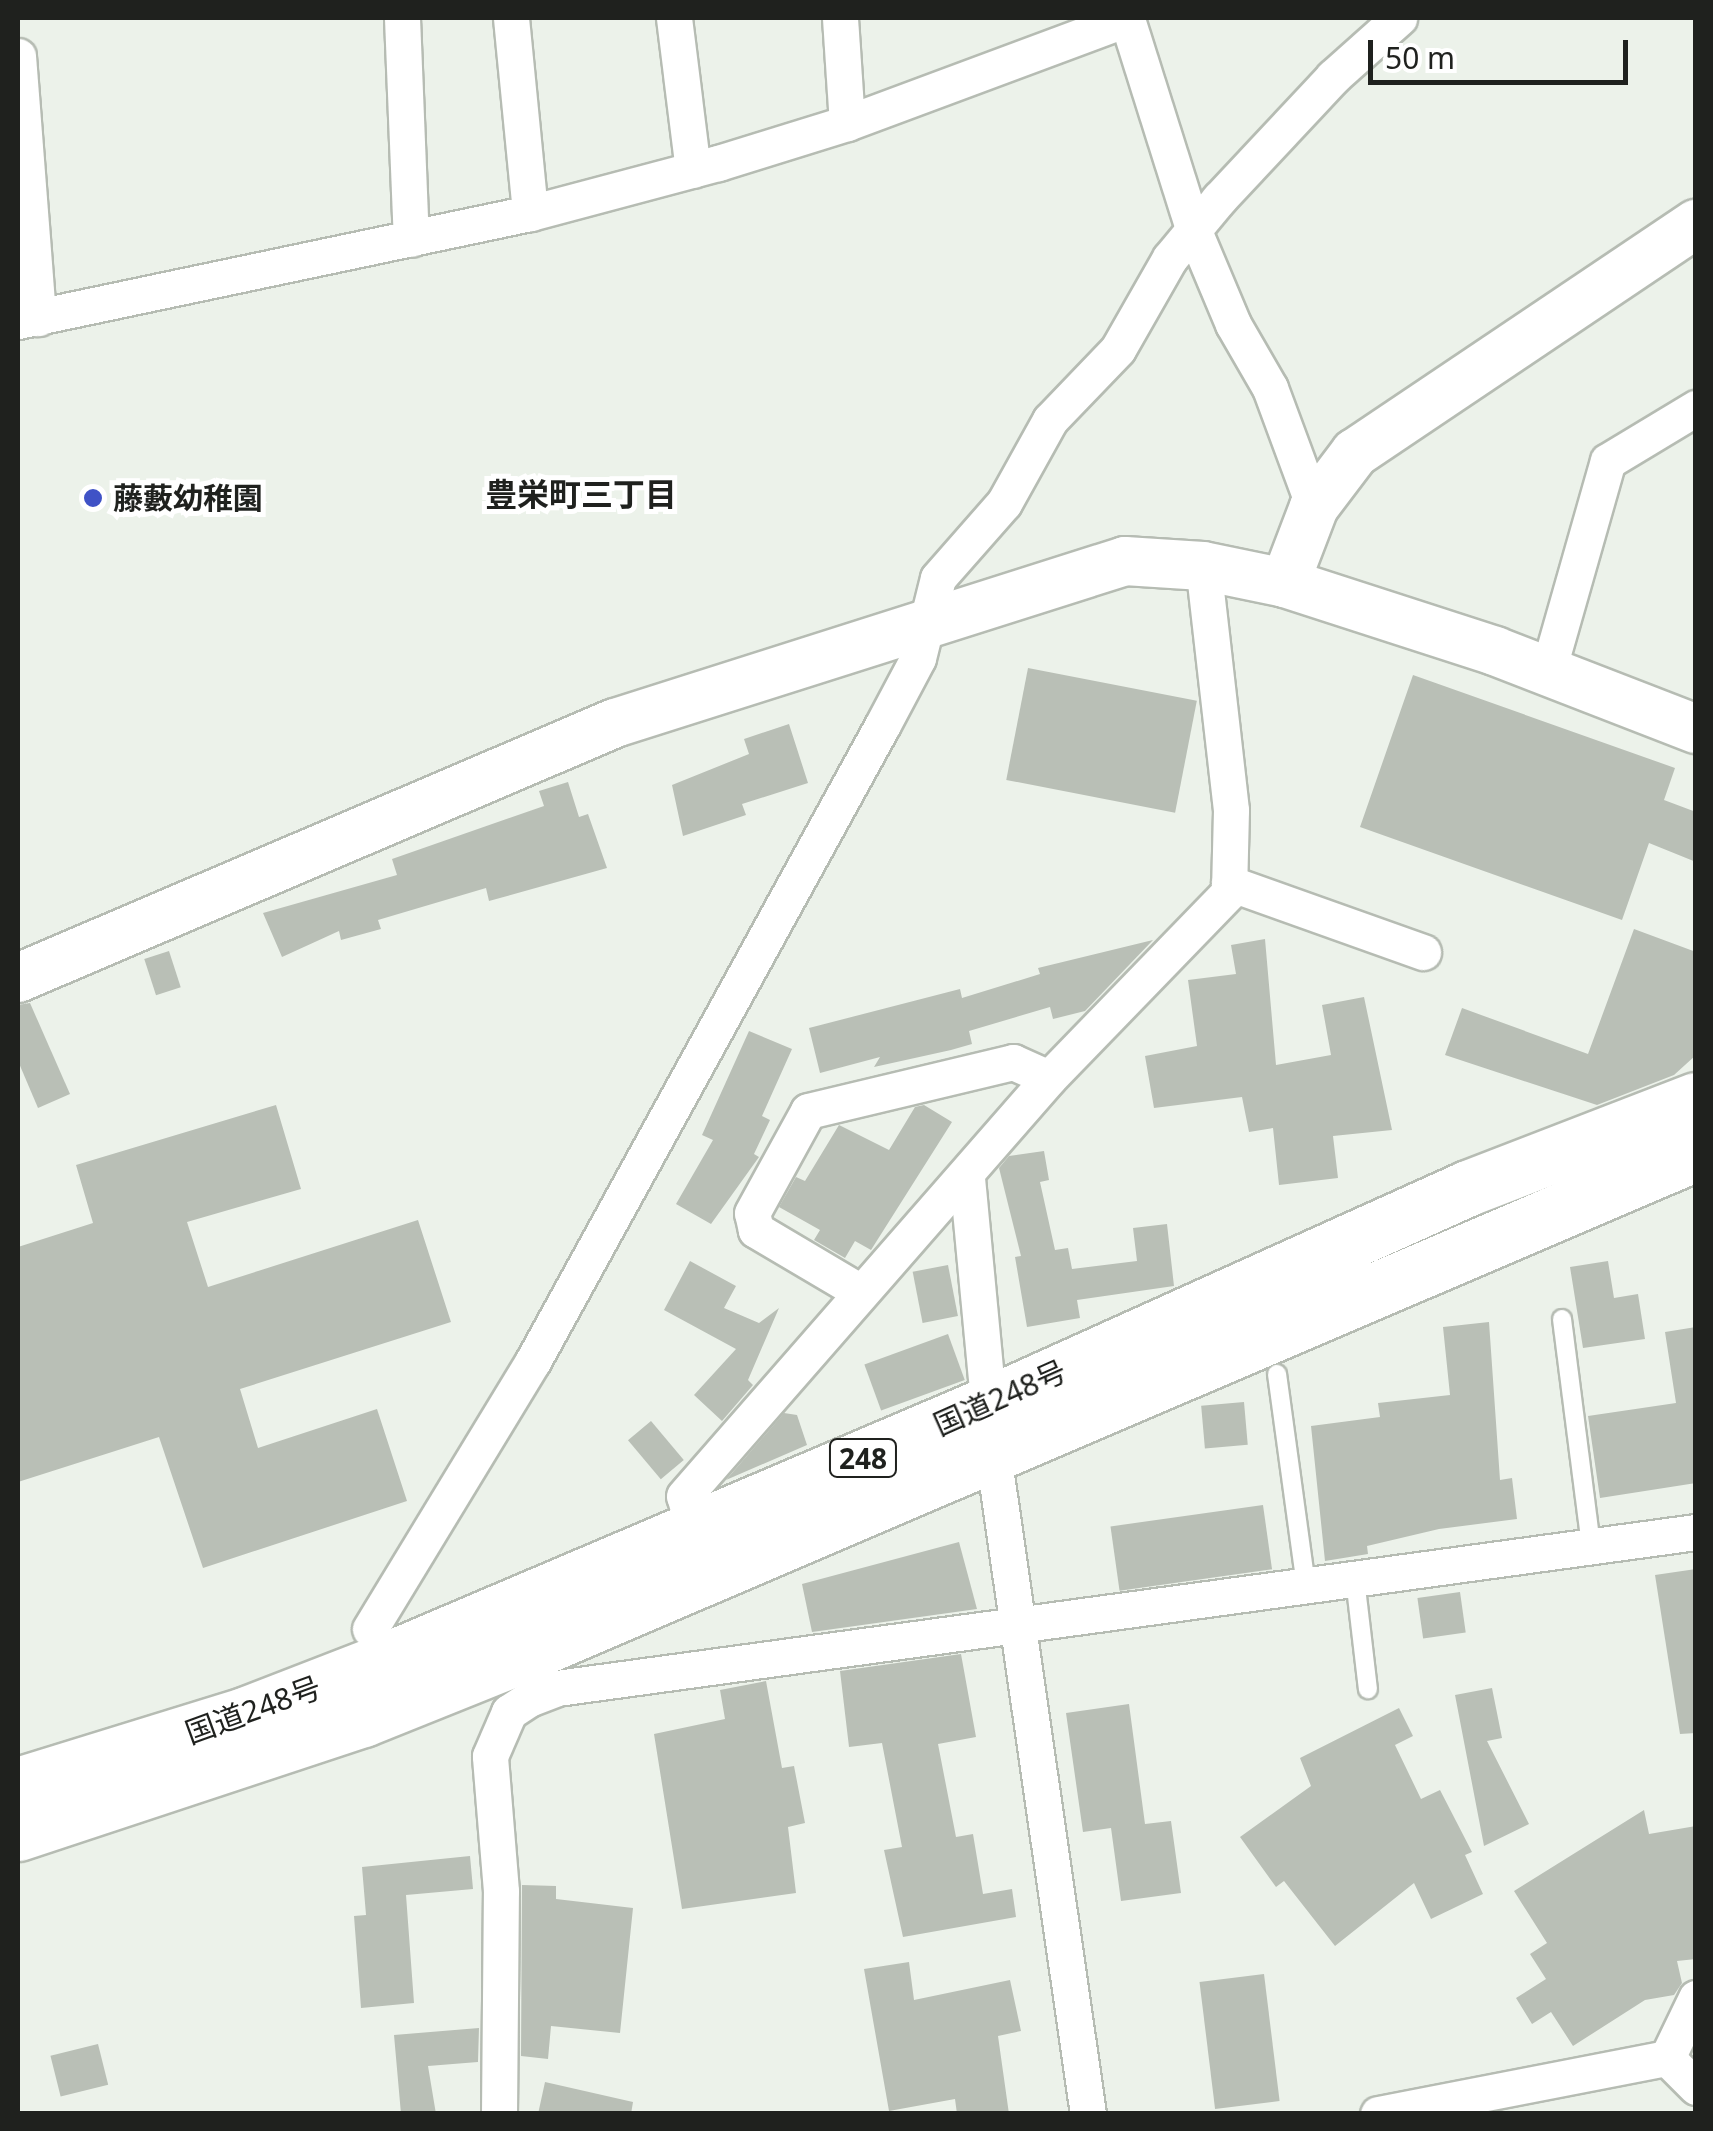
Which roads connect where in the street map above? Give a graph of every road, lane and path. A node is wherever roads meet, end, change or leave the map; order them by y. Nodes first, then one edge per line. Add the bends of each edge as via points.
1 (402, 18) edge
2 (511, 18) edge
3 (674, 18) edge
4 (840, 18) edge
5 (1128, 18) edge
6 (1400, 18) edge
7 (18, 56) edge
8 (847, 123) junction
9 (693, 170) junction
10 (530, 213) junction
11 (1696, 224) edge
12 (1194, 230) junction
13 (411, 239) junction
14 (28, 320) edge
15 (1696, 408) edge
16 (1314, 506) junction
17 (1203, 566) junction
18 (1285, 583) junction
19 (926, 620) junction
20 (1548, 671) junction
21 (1696, 728) edge
22 (1229, 888) junction
23 (1424, 952) dead end
24 (18, 978) edge
25 (1050, 1078) junction
26 (1696, 1100) edge
27 (1696, 1153) edge
28 (967, 1178) junction
29 (859, 1292) junction
30 (1562, 1319) dead end
31 (1278, 1374) dead end
32 (992, 1428) junction
33 (694, 1530) junction
34 (1696, 1532) edge
35 (1590, 1546) junction
36 (1354, 1579) junction
37 (1306, 1586) junction
38 (1022, 1622) junction
39 (370, 1628) dead end
40 (547, 1668) junction
41 (1368, 1689) dead end
42 (18, 1785) edge
43 (18, 1833) edge
44 (1696, 1998) edge
45 (1667, 2058) junction
46 (1696, 2087) edge
47 (499, 2114) edge
48 (1088, 2114) edge
49 (1378, 2114) edge

1 - 13 street
2 - 10 street
3 - 9 street
4 - 8 street
5 - 8 street
5 - 12 street
6 - 12 street via 1333,77
7 - 14 street
8 - 9 street
9 - 10 street
10 - 13 street
11 - 16 street via 1355,454
12 - 16 street via 1232,324 1270,388
12 - 19 street via 1170,258 1118,348 1050,420 1004,503 938,578
13 - 14 street
15 - 20 street via 1608,461
16 - 18 street
17 - 18 street
17 - 19 street via 1125,561
17 - 22 street via 1231,810
18 - 20 street
19 - 24 street via 616,722
19 - 39 street via 918,658 638,1176
20 - 21 street
22 - 23 street
22 - 25 street
25 - 28 street
25 - 29 street via 1013,1062 808,1111 752,1213 756,1230
26 - 32 highway, 国道248号 / 248 via 1468,1188
27 - 32 highway, 国道248号 / 248
28 - 29 street
28 - 32 street
29 - 33 street via 684,1496
30 - 35 lane
31 - 37 lane
32 - 33 highway, 国道248号 / 248
32 - 38 street
32 - 40 highway, 国道248号 / 248
33 - 42 highway, 国道248号 / 248 via 247,1714
34 - 35 street
35 - 36 street
36 - 37 street
36 - 41 lane
37 - 38 street
38 - 40 street
38 - 48 street
40 - 43 highway, 国道248号 / 248 via 362,1719
40 - 47 street via 492,1739 501,1891
44 - 45 street
45 - 46 street
45 - 49 street

